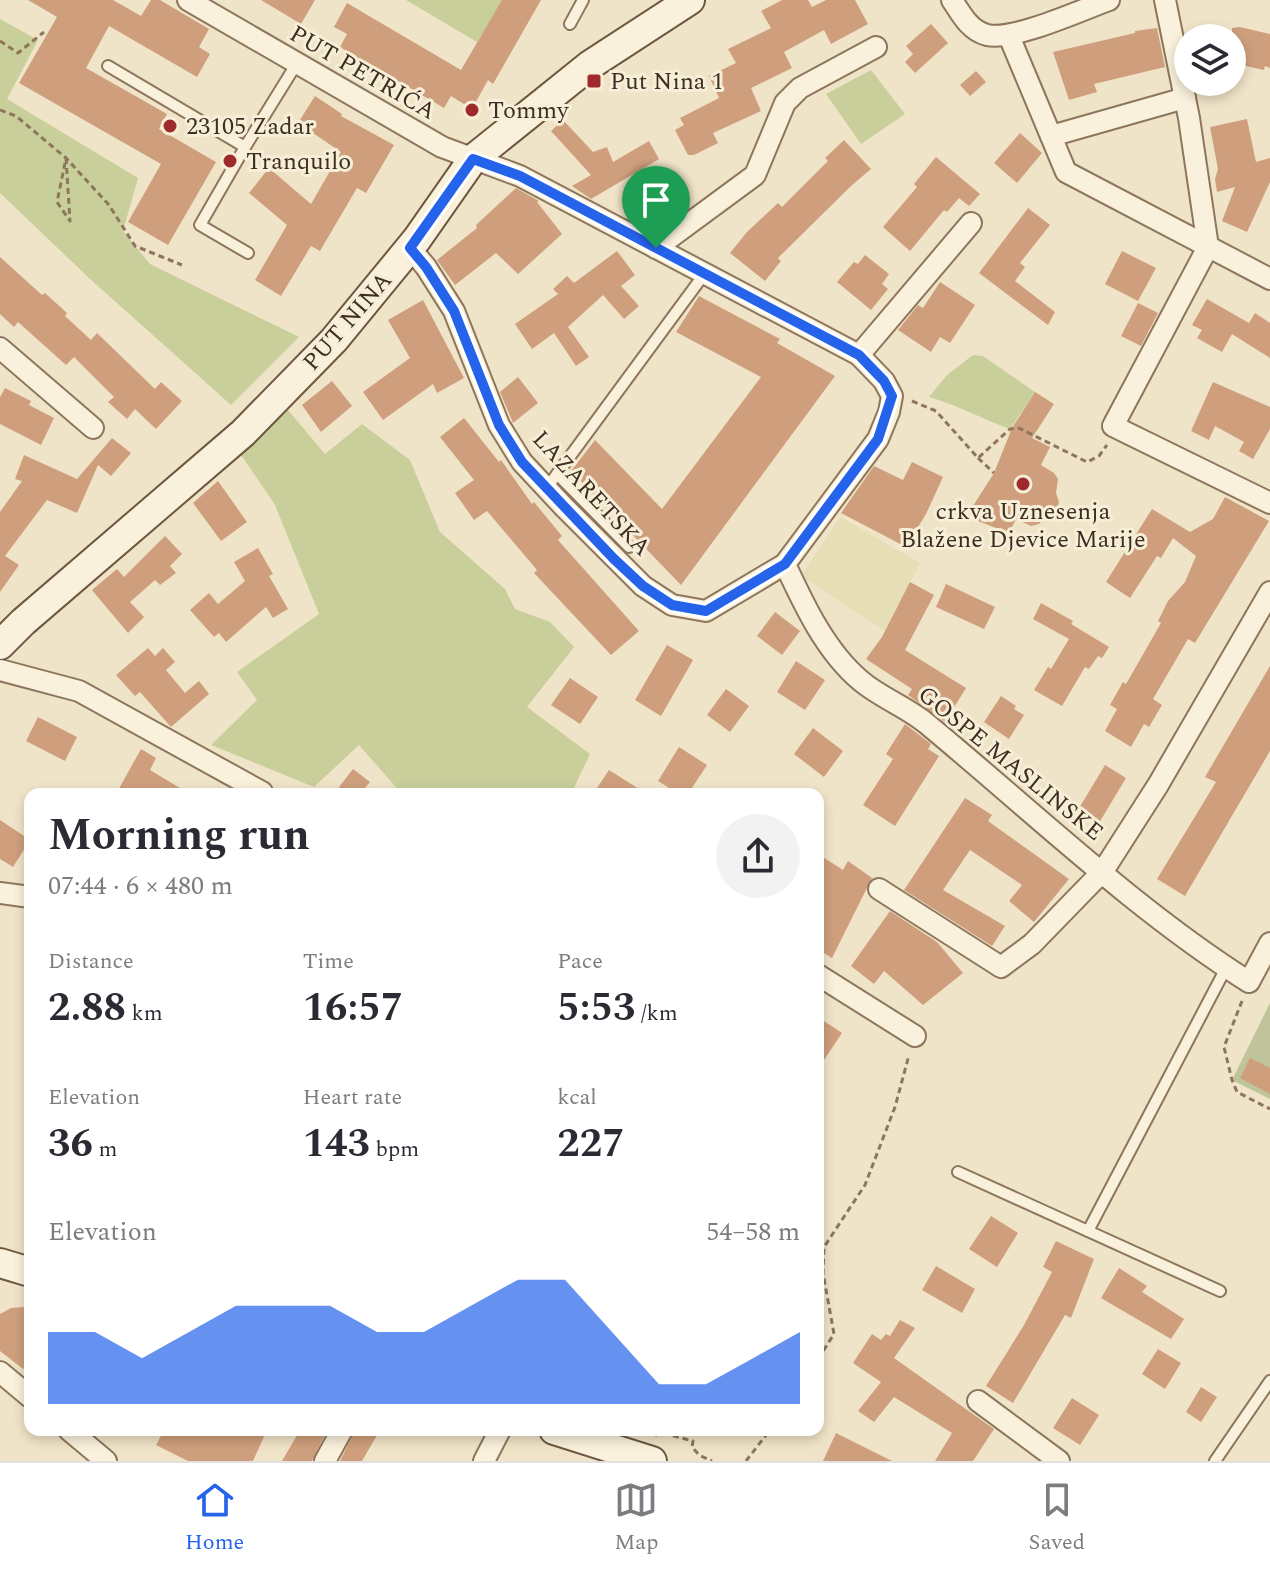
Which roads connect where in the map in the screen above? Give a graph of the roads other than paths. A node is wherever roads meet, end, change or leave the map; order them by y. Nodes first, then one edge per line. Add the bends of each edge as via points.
1 (188, 0) edge
2 (583, 0) edge
3 (690, 0) edge
4 (952, 0) edge
5 (1109, 0) edge
6 (1165, 0) edge
7 (570, 24) dead end
8 (1009, 36) junction
9 (876, 47) dead end
10 (297, 63) junction
11 (108, 66) dead end
12 (1185, 98) junction
13 (1051, 136) junction
14 (245, 147) junction
15 (473, 159) junction
16 (971, 223) dead end
17 (1208, 247) junction
18 (410, 248) junction
19 (656, 248) junction
20 (248, 253) dead end
21 (705, 273) junction
22 (1270, 279) edge
23 (0, 348) edge
24 (859, 355) junction
25 (93, 428) dead end
26 (552, 481) junction
27 (1270, 503) edge
28 (629, 547) dead end
29 (785, 564) junction
30 (1270, 592) edge
31 (0, 645) edge
32 (0, 670) edge
33 (255, 788) edge
34 (1103, 871) junction
35 (879, 889) dead end
36 (0, 893) edge
37 (24, 896) edge
38 (1270, 943) edge
39 (1226, 968) junction
40 (824, 979) edge
41 (915, 1036) road end
42 (958, 1172) dead end
43 (1088, 1231) junction
44 (0, 1263) edge
45 (24, 1270) edge
46 (1220, 1291) dead end
47 (0, 1372) edge
48 (1270, 1381) edge
49 (24, 1392) edge
50 (978, 1401) dead end
51 (76, 1436) edge
52 (339, 1436) edge
53 (497, 1436) edge
54 (583, 1436) edge
55 (652, 1450) edge
56 (106, 1461) edge
57 (325, 1461) edge
58 (484, 1461) edge
59 (1059, 1461) edge
60 (1215, 1461) edge

1 - 10 street, PUT PETRIĆA
2 - 7 lane
3 - 15 main road, PUT NINA via 590,65
4 - 8 street via 965,21 985,35
5 - 8 street
6 - 12 street
8 - 13 street
9 - 19 street via 800,88 785,103 755,175
10 - 14 lane
10 - 15 street, PUT PETRIĆA via 442,147
11 - 14 lane
12 - 13 street
12 - 17 street
13 - 17 street via 1066,172
14 - 20 lane via 200,225
15 - 18 main road, PUT NINA
15 - 19 street via 520,176
16 - 24 street
17 - 22 street
17 - 27 street via 1113,426
18 - 26 street, LAZARETSKA via 454,311 499,425 522,462
18 - 31 main road, PUT NINA via 334,340 243,433
19 - 21 street
21 - 24 street
21 - 26 lane
23 - 25 street
24 - 29 street via 892,396 878,439
26 - 28 lane
26 - 29 street, LAZARETSKA via 633,577 672,605 706,611
29 - 34 street, GOSPE MASLINSKE via 827,641 861,681 923,720
30 - 34 street
32 - 33 street via 79,691
34 - 35 street via 1032,944 1001,967
34 - 39 street, GOSPE MASLINSKE
36 - 37 street
38 - 39 street, GOSPE MASLINSKE via 1249,982
39 - 43 lane
40 - 41 street
42 - 43 lane
43 - 46 lane
44 - 45 main road
47 - 49 street
48 - 60 lane
50 - 59 street
51 - 56 street
52 - 57 street
53 - 58 street
54 - 55 main road

